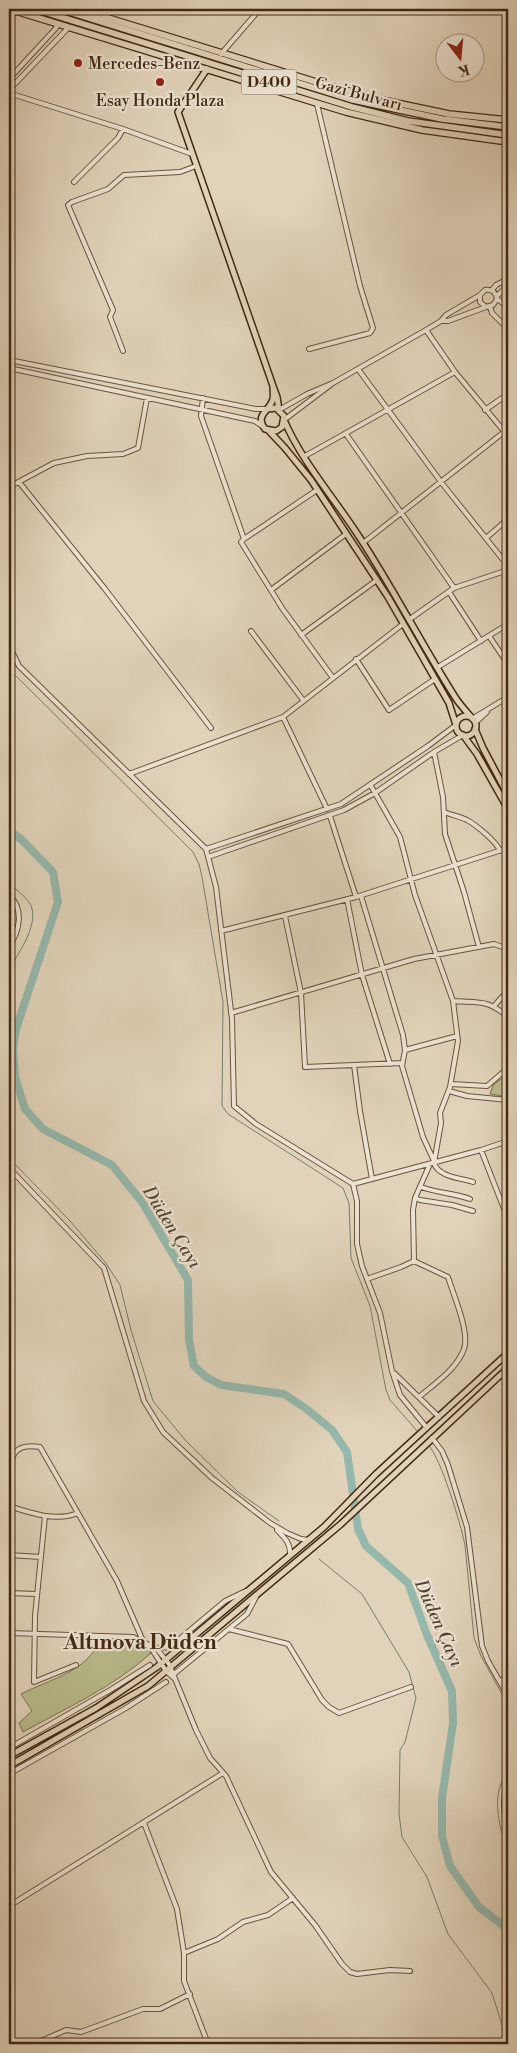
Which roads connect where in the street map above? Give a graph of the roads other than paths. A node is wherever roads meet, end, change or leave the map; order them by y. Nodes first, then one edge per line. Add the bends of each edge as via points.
1 (9, 9) edge
2 (35, 9) edge
3 (60, 9) edge
4 (79, 9) edge
5 (260, 9) edge
6 (58, 24) junction
7 (69, 27) junction
8 (221, 56) junction
9 (208, 69) junction
10 (9, 79) edge
11 (9, 90) edge
12 (9, 95) edge
13 (317, 104) junction
14 (508, 120) edge
15 (508, 127) edge
16 (123, 129) junction
17 (508, 135) edge
18 (508, 142) edge
19 (192, 154) junction
20 (196, 166) junction
21 (74, 182) dead end
22 (508, 279) edge
23 (508, 286) edge
24 (492, 290) junction
25 (480, 295) junction
26 (497, 298) junction
27 (488, 307) junction
28 (508, 311) edge
29 (441, 321) junction
30 (508, 329) edge
31 (426, 330) junction
32 (308, 349) dead end
33 (9, 350) edge
34 (123, 351) dead end
35 (11, 360) edge
36 (9, 368) edge
37 (358, 369) junction
38 (455, 372) junction
39 (333, 383) junction
40 (273, 386) junction
41 (508, 394) edge
42 (147, 398) junction
43 (203, 398) junction
44 (268, 409) junction
45 (202, 410) junction
46 (279, 410) junction
47 (485, 410) junction
48 (388, 411) junction
49 (284, 420) junction
50 (262, 426) junction
51 (268, 431) junction
52 (504, 432) junction
53 (346, 434) junction
54 (508, 436) edge
55 (305, 456) junction
56 (20, 482) junction
57 (441, 482) junction
58 (9, 488) edge
59 (317, 490) junction
60 (401, 513) junction
61 (508, 519) edge
62 (346, 534) junction
63 (486, 538) junction
64 (244, 539) junction
65 (363, 543) junction
66 (508, 568) edge
67 (377, 580) junction
68 (454, 588) junction
69 (271, 590) junction
70 (449, 592) junction
71 (410, 619) junction
72 (403, 624) junction
73 (508, 624) edge
74 (251, 630) dead end
75 (301, 635) junction
76 (489, 636) junction
77 (481, 641) junction
78 (9, 645) edge
79 (356, 659) junction
80 (508, 664) edge
81 (438, 667) junction
82 (333, 678) junction
83 (435, 678) junction
84 (508, 697) edge
85 (303, 700) junction
86 (283, 717) junction
87 (474, 722) junction
88 (456, 725) junction
89 (211, 728) dead end
90 (463, 735) junction
91 (434, 752) junction
92 (129, 774) junction
93 (506, 783) edge
94 (371, 786) junction
95 (376, 793) junction
96 (508, 795) edge
97 (327, 809) junction
98 (508, 809) edge
99 (444, 812) junction
100 (330, 816) junction
101 (508, 848) edge
102 (206, 849) junction
103 (500, 851) junction
104 (208, 857) junction
105 (455, 866) junction
106 (410, 880) junction
107 (9, 895) edge
108 (358, 896) junction
109 (346, 900) junction
110 (284, 916) junction
111 (222, 931) junction
112 (9, 947) edge
113 (479, 947) junction
114 (508, 947) edge
115 (436, 955) junction
116 (382, 969) junction
117 (362, 975) junction
118 (508, 990) edge
119 (301, 993) junction
120 (453, 1002) junction
121 (495, 1006) junction
122 (231, 1013) junction
123 (508, 1017) edge
124 (457, 1036) junction
125 (405, 1050) junction
126 (402, 1063) junction
127 (390, 1064) junction
128 (354, 1065) junction
129 (508, 1068) edge
130 (451, 1084) junction
131 (449, 1091) junction
132 (508, 1100) edge
133 (508, 1141) edge
134 (481, 1150) junction
135 (433, 1163) junction
136 (9, 1168) edge
137 (372, 1179) junction
138 (473, 1182) dead end
139 (353, 1184) junction
140 (421, 1186) junction
141 (415, 1198) junction
142 (470, 1198) dead end
143 (473, 1210) dead end
144 (508, 1219) edge
145 (414, 1261) junction
146 (366, 1279) junction
147 (508, 1353) edge
148 (508, 1368) edge
149 (392, 1371) junction
150 (419, 1398) junction
151 (439, 1417) junction
152 (427, 1428) junction
153 (432, 1438) junction
154 (10, 1460) edge
155 (9, 1479) edge
156 (9, 1506) edge
157 (78, 1513) junction
158 (45, 1516) junction
159 (270, 1523) junction
160 (309, 1540) junction
161 (9, 1555) edge
162 (290, 1556) junction
163 (41, 1557) junction
164 (252, 1588) junction
165 (9, 1593) edge
166 (36, 1594) junction
167 (256, 1596) junction
168 (229, 1629) junction
169 (9, 1633) edge
170 (34, 1634) junction
171 (142, 1641) junction
172 (149, 1645) junction
173 (157, 1648) junction
174 (166, 1660) junction
175 (162, 1664) junction
176 (76, 1665) dead end
177 (150, 1665) dead end
178 (168, 1670) junction
179 (508, 1674) edge
180 (174, 1677) junction
181 (166, 1682) dead end
182 (500, 1682) junction
183 (411, 1688) dead end
184 (112, 1690) junction
185 (124, 1691) junction
186 (131, 1696) junction
187 (508, 1696) edge
188 (126, 1708) junction
189 (9, 1748) edge
190 (9, 1756) edge
191 (9, 1766) edge
192 (223, 1773) junction
193 (9, 1774) edge
194 (508, 1779) edge
195 (144, 1823) junction
196 (508, 1832) edge
197 (294, 1898) junction
198 (9, 1906) edge
199 (184, 1954) junction
200 (410, 1971) dead end
201 (190, 1994) junction
202 (34, 2044) edge
203 (208, 2044) edge

1 - 6 highway
2 - 17 highway, Gazi Bulvarı / D400 via 352,107 408,121
3 - 8 highway, Gazi Bulvarı / D400
4 - 8 highway
5 - 8 street
6 - 7 highway
6 - 10 street
7 - 9 highway
7 - 11 street
8 - 14 highway via 387,101 449,114
8 - 15 highway, Gazi Bulvarı / D400 via 353,100 442,119
9 - 13 highway
9 - 19 main road via 178,112
12 - 16 street
13 - 18 highway via 399,126
13 - 32 street via 372,328 370,333
16 - 19 street
16 - 21 street
19 - 20 main road
20 - 34 street via 180,172 124,175 108,189 68,205 113,310 110,317
20 - 40 main road
22 - 24 street
23 - 26 street
24 - 25 street via 485,290
24 - 26 street
25 - 27 street via 480,302
25 - 29 street
26 - 27 street via 496,303
26 - 28 street
27 - 29 street
27 - 30 street
29 - 31 street
31 - 37 street
31 - 38 street
33 - 35 street
35 - 43 street
36 - 42 street
37 - 39 street
37 - 48 street
38 - 47 street
38 - 48 street
39 - 46 street
39 - 49 street
40 - 44 main road via 273,400
40 - 46 main road
41 - 47 street
42 - 45 street
42 - 56 street via 138,448 123,454 87,456 54,463
43 - 44 street
43 - 45 street
44 - 46 main road
44 - 50 main road via 262,414
45 - 50 street via 254,421
45 - 64 street via 201,416
46 - 49 main road
47 - 52 street
48 - 53 street
48 - 57 street
49 - 51 main road via 279,429
49 - 55 main road
50 - 51 main road
51 - 59 main road
52 - 54 street
52 - 57 street
53 - 55 street
53 - 60 street
55 - 65 main road
56 - 58 street
56 - 89 street
57 - 60 street
57 - 63 street
59 - 62 main road
59 - 64 street
60 - 65 street
60 - 68 street
61 - 63 street
62 - 67 main road
62 - 69 street
63 - 66 street
64 - 69 street via 241,542
65 - 71 main road
66 - 68 street
67 - 72 main road
67 - 75 street
68 - 70 street
69 - 75 street
70 - 71 street
70 - 77 street
71 - 81 main road
72 - 79 street
72 - 83 main road
73 - 76 street
74 - 85 street
75 - 82 street
76 - 77 street
76 - 80 street
77 - 81 street
78 - 92 street via 19,666
79 - 82 street
79 - 83 street via 389,710
81 - 87 main road
82 - 85 street
83 - 88 main road via 449,703
84 - 87 street
85 - 86 street
86 - 92 street
86 - 97 street
87 - 88 main road via 462,717
87 - 90 main road via 472,734
87 - 93 main road via 483,748
88 - 90 main road
88 - 94 street
90 - 91 street
90 - 98 main road via 478,754
91 - 95 street
91 - 99 street
92 - 102 street
93 - 96 main road
94 - 95 street
94 - 97 street
95 - 100 street
95 - 106 street via 400,837
97 - 102 street
99 - 103 street via 467,820
99 - 105 street via 445,834
100 - 104 street
100 - 108 street
101 - 103 street
102 - 104 street
103 - 105 street
104 - 111 street
105 - 106 street
105 - 113 street
106 - 108 street
106 - 115 street
107 - 112 street via 14,899 19,917 17,934
108 - 109 street
108 - 116 street
109 - 110 street
109 - 117 street
110 - 111 street
110 - 119 street
111 - 122 street
113 - 114 street via 494,944
113 - 115 street
115 - 116 street
115 - 120 street
116 - 117 street
116 - 125 street
117 - 119 street
117 - 127 street
118 - 121 street
119 - 122 street
119 - 128 street via 305,1067
120 - 121 street
120 - 124 street
121 - 123 street
122 - 139 street via 234,1106 256,1124
124 - 125 street
124 - 130 street
125 - 126 street
126 - 127 street
126 - 135 street
127 - 128 street
128 - 137 street
129 - 130 street via 487,1086
130 - 131 street
131 - 132 street
131 - 135 street via 440,1113
133 - 134 street
134 - 135 street
134 - 144 street
135 - 137 street
135 - 138 street via 441,1173
135 - 140 street
136 - 159 street via 104,1268 144,1401 163,1432 212,1478
137 - 139 street
139 - 146 street via 358,1201 358,1244
140 - 141 street
140 - 142 street
141 - 143 street
141 - 145 street via 412,1226
145 - 146 street
145 - 150 street via 448,1277 465,1338 463,1351 449,1370
146 - 149 street via 380,1313
147 - 151 main road
148 - 153 main road
149 - 150 street
149 - 152 street via 400,1395
150 - 151 street
151 - 152 main road
152 - 160 main road
153 - 167 main road via 341,1524
153 - 182 street via 448,1465 468,1527 479,1632 488,1661
154 - 155 street
154 - 157 street via 20,1448 28,1445 40,1447
156 - 158 street
157 - 158 street
157 - 171 street via 117,1581
158 - 163 street
159 - 160 street
159 - 162 street via 288,1542
160 - 162 main road
161 - 163 street
162 - 164 main road
163 - 166 street
164 - 173 street via 225,1601 170,1648
164 - 174 main road
165 - 166 street
166 - 170 street
167 - 168 street via 247,1614
167 - 178 main road
168 - 180 street
168 - 183 street via 288,1644 322,1700 339,1713
169 - 170 street
170 - 171 street via 133,1637
170 - 176 street via 34,1682
171 - 172 street
172 - 173 street
172 - 175 street
173 - 174 street
174 - 175 main road
174 - 178 street
175 - 178 street
175 - 185 main road
177 - 184 street
178 - 180 street
178 - 186 main road
179 - 182 street
180 - 192 street via 210,1758
181 - 188 street
182 - 187 street
184 - 185 street
184 - 189 street
185 - 190 main road
186 - 188 street
186 - 191 main road
188 - 193 street
192 - 195 street
192 - 197 street via 271,1872
194 - 196 street via 503,1803
195 - 198 street
195 - 199 street via 177,1909
197 - 199 street via 268,1915 244,1922 218,1939
197 - 200 street via 350,1972
199 - 201 street via 184,1982
201 - 202 street via 160,2010 143,2009 81,2032 66,2030
201 - 203 street via 198,2024

